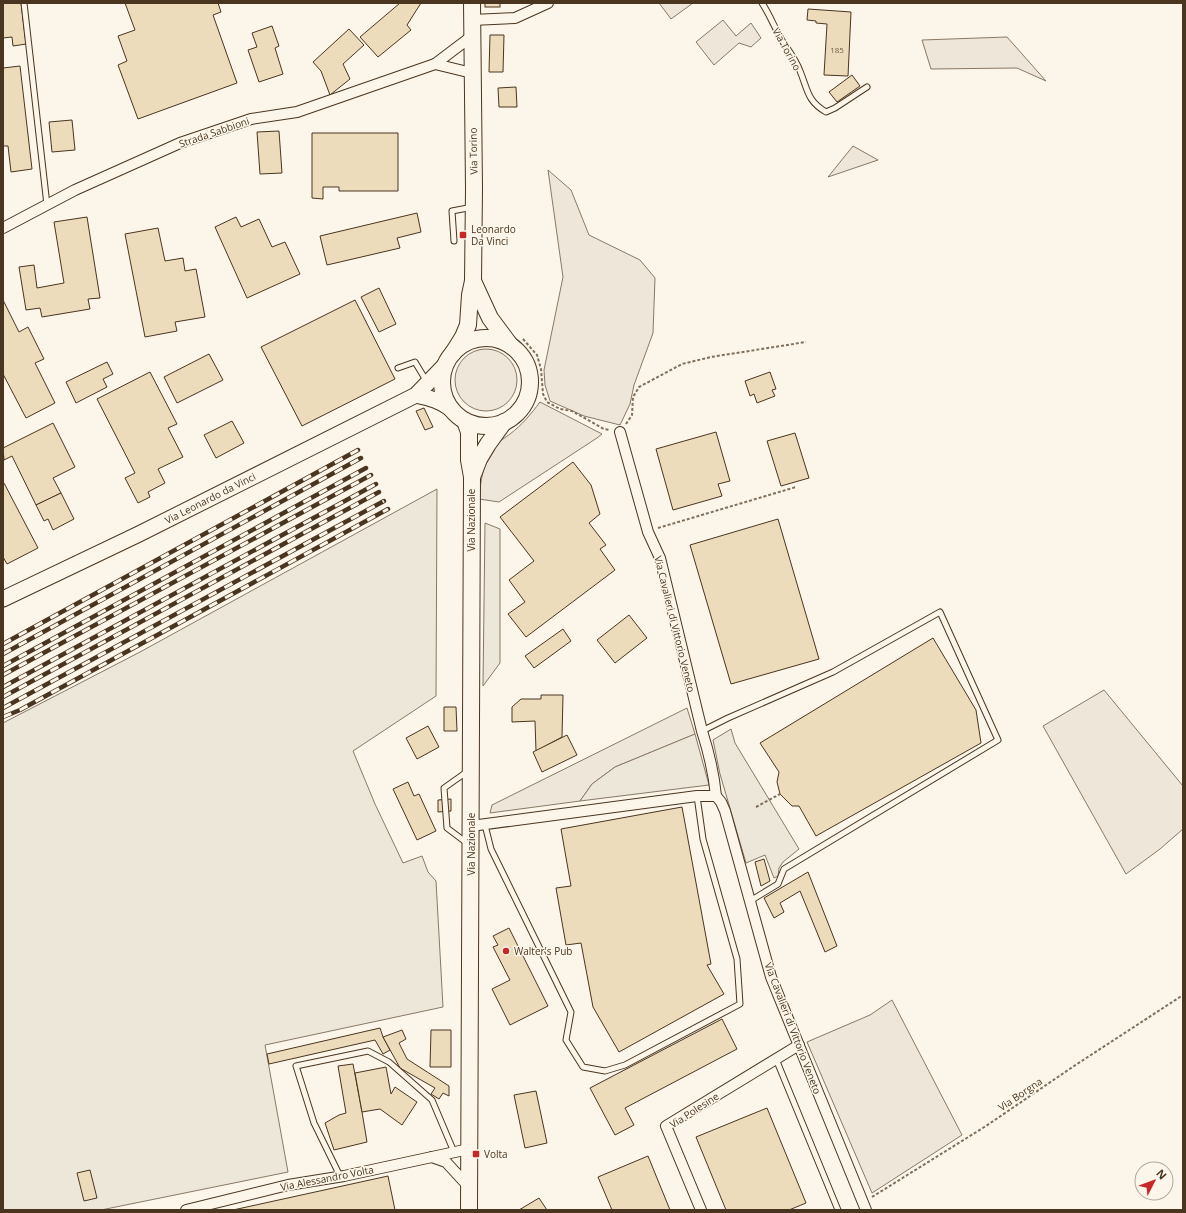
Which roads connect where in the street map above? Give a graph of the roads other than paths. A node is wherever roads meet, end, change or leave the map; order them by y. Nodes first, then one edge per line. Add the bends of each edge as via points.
1 (24, 3) edge
2 (472, 3) edge
3 (548, 3) edge
4 (762, 3) edge
5 (472, 28) junction
6 (435, 64) junction
7 (472, 73) junction
8 (867, 87) dead end
9 (47, 205) junction
10 (474, 206) junction
11 (3, 228) edge
12 (454, 241) dead end
13 (473, 281) junction
14 (514, 340) junction
15 (449, 358) junction
16 (398, 368) dead end
17 (427, 383) junction
18 (416, 395) junction
19 (451, 409) junction
20 (465, 421) junction
21 (504, 422) junction
22 (620, 432) road end
23 (472, 477) junction
24 (3, 598) edge
25 (702, 731) junction
26 (471, 770) junction
27 (696, 796) junction
28 (716, 796) junction
29 (478, 825) junction
30 (471, 845) junction
31 (750, 901) junction
32 (799, 1046) junction
33 (776, 1059) junction
34 (461, 1151) junction
35 (432, 1157) junction
36 (340, 1176) junction
37 (469, 1187) junction
38 (865, 1206) edge
39 (186, 1210) edge
40 (469, 1210) edge
41 (701, 1210) edge
42 (838, 1210) edge

1 - 9 lane
2 - 5 main road, Via Torino
3 - 5 street via 516,18
4 - 8 lane, Via Torino via 817,107 826,112
5 - 6 street, Strada Sabbioni
5 - 7 main road, Via Torino
6 - 7 street
6 - 9 street, Strada Sabbioni via 297,112 251,119 180,143
7 - 10 main road, Via Torino
9 - 11 street, Strada Sabbioni
10 - 12 lane via 452,211
10 - 13 main road, Via Torino
13 - 14 main road, Via Torino via 490,318
13 - 15 main road, Via Torino via 468,324
14 - 15 main road via 481,338 466,342
14 - 21 main road via 527,367 530,382 527,398 521,409
15 - 17 street, Via Leonardo da Vinci
15 - 19 main road via 442,376 442,385
16 - 17 lane via 415,362
17 - 18 street, Via Leonardo da Vinci
18 - 19 street via 434,399
18 - 24 street, Via Leonardo da Vinci via 139,534
19 - 20 main road
20 - 21 main road via 481,426
20 - 23 main road, Via Nazionale via 469,432
21 - 23 main road, Via Nazionale via 479,459
22 - 25 street, Via Cavalieri di Vittorio Veneto via 648,532 660,558
23 - 26 main road, Via Nazionale
25 - 28 street, Via Cavalieri di Vittorio Veneto via 714,774
25 - 31 lane via 833,672 940,612 998,740 784,869 778,884
26 - 29 main road, Via Nazionale
26 - 30 lane via 444,788 447,828
27 - 28 street
27 - 29 street
27 - 29 lane via 704,839 737,959 740,1004 625,1065 605,1071 583,1067 566,1040 571,1012
28 - 31 street, Via Cavalieri di Vittorio Veneto via 725,812
29 - 30 main road, Via Nazionale
30 - 34 main road, Via Nazionale
31 - 32 street, Via Cavalieri di Vittorio Veneto via 771,977
32 - 33 street, Via Polesine
32 - 38 street, Via Cavalieri di Vittorio Veneto
33 - 41 street, Via Polesine via 666,1126
33 - 42 lane
34 - 35 street, Via Alessandro Volta
34 - 36 lane via 432,1100 389,1062 368,1051 296,1066 314,1123
34 - 37 main road, Via Nazionale
35 - 36 street, Via Alessandro Volta
35 - 37 street via 446,1162
36 - 39 street, Via Alessandro Volta via 288,1185
37 - 40 main road, Via Nazionale

